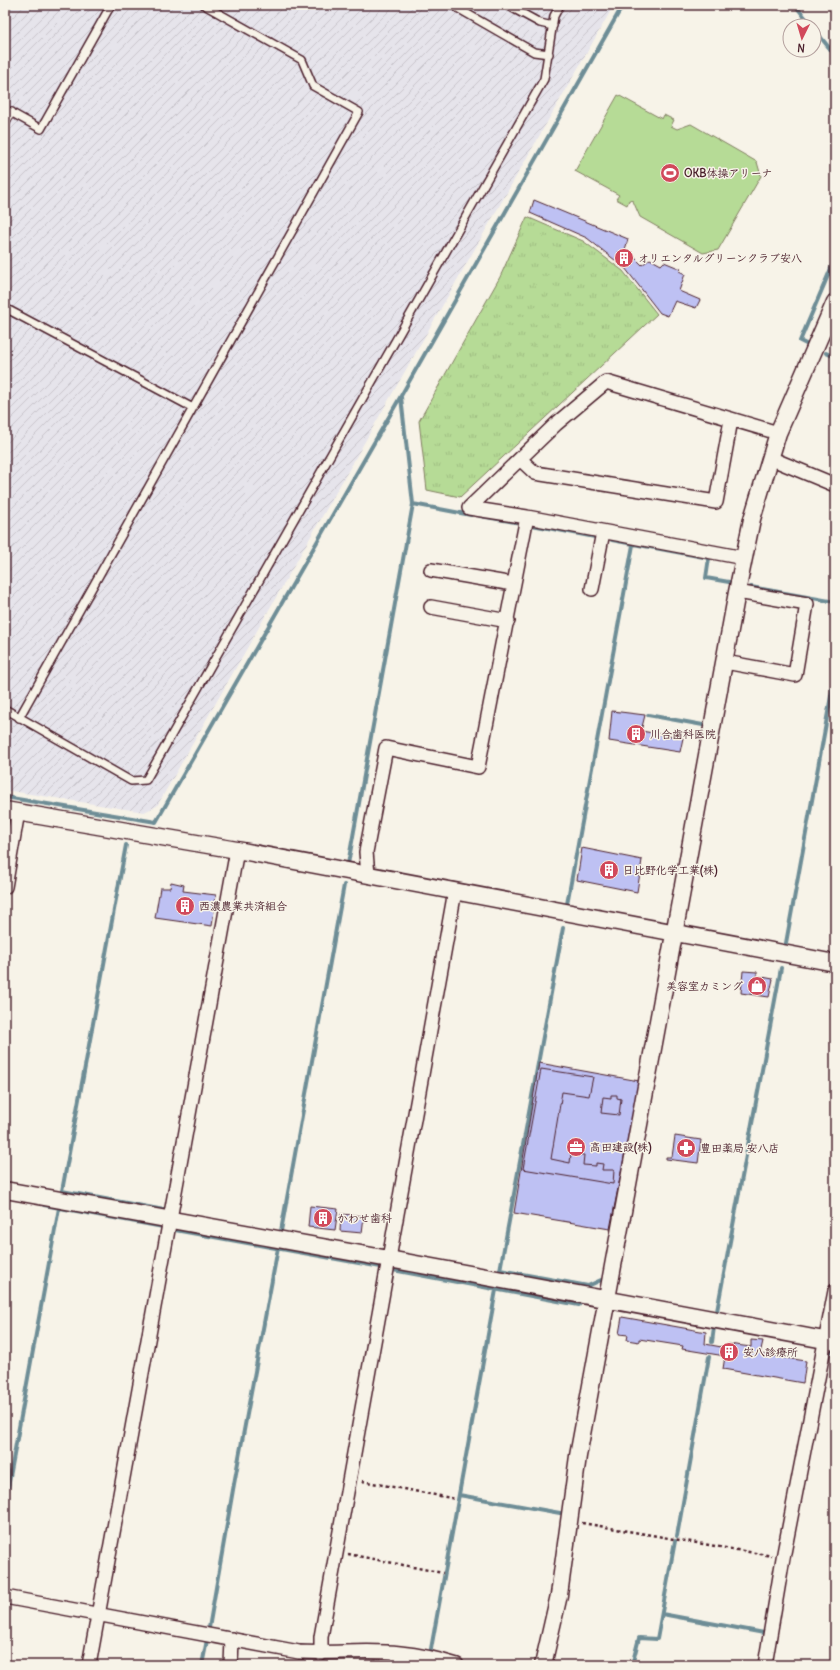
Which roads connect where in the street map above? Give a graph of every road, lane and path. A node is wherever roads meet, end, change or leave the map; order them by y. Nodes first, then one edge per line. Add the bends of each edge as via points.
1 (111, 5) edge
2 (204, 5) edge
3 (452, 5) edge
4 (507, 5) edge
5 (560, 5) edge
6 (553, 26) junction
7 (549, 54) junction
8 (8, 111) edge
9 (5, 124) edge
10 (835, 302) edge
11 (5, 308) edge
12 (193, 408) junction
13 (731, 420) junction
14 (778, 433) junction
15 (770, 458) junction
16 (520, 459) junction
17 (835, 485) edge
18 (527, 518) junction
19 (603, 532) junction
20 (744, 558) junction
21 (430, 570) dead end
22 (513, 584) junction
23 (592, 589) dead end
24 (737, 592) junction
25 (431, 607) dead end
26 (508, 621) junction
27 (725, 662) junction
28 (5, 709) edge
29 (20, 718) junction
30 (12, 811) edge
31 (237, 850) junction
32 (368, 875) junction
33 (5, 887) edge
34 (455, 891) junction
35 (674, 932) junction
36 (835, 962) edge
37 (5, 1190) edge
38 (170, 1220) junction
39 (389, 1259) junction
40 (835, 1291) edge
41 (606, 1300) junction
42 (830, 1341) edge
43 (349, 1479) junction
44 (456, 1499) dead end
45 (569, 1521) junction
46 (336, 1552) junction
47 (783, 1558) junction
48 (443, 1573) dead end
49 (5, 1597) edge
50 (98, 1614) junction
51 (232, 1639) junction
52 (321, 1654) junction
53 (399, 1659) edge
54 (89, 1665) edge
55 (231, 1665) edge
56 (457, 1665) edge
57 (543, 1665) edge
58 (764, 1665) edge

1 - 8 lane via 41,129
2 - 12 lane via 302,60 313,86 359,112
3 - 7 lane via 534,52
4 - 6 lane via 540,23
5 - 6 lane via 554,16
6 - 7 lane
7 - 29 lane via 544,79 146,780 131,781
8 - 9 lane
10 - 14 street
11 - 12 lane
12 - 29 lane
13 - 14 street
13 - 16 street via 606,382 556,424
13 - 16 street via 716,502 534,473
14 - 15 street
15 - 17 street
15 - 20 street via 752,519
16 - 18 street via 469,508
18 - 19 street
18 - 22 street
19 - 20 street
19 - 23 street
20 - 24 street
21 - 22 street
22 - 26 street
24 - 27 street
24 - 27 street via 807,604 795,675
25 - 26 street
26 - 32 street via 478,767 386,748 366,852
27 - 35 street
28 - 29 lane
30 - 31 street
30 - 33 street
31 - 32 street
31 - 38 street
32 - 34 street
34 - 35 street
34 - 39 street
35 - 36 street
35 - 41 street
37 - 38 street
38 - 39 street
38 - 50 street
39 - 41 street
39 - 43 street
40 - 42 street
41 - 42 street
41 - 45 street
42 - 47 street
43 - 44 path
43 - 46 street
45 - 47 path
45 - 57 street via 559,1595
46 - 48 path
46 - 52 street via 321,1637
47 - 58 street
49 - 50 street
50 - 51 street
50 - 54 street
51 - 52 street
51 - 55 street
52 - 53 street
53 - 56 street via 435,1658

